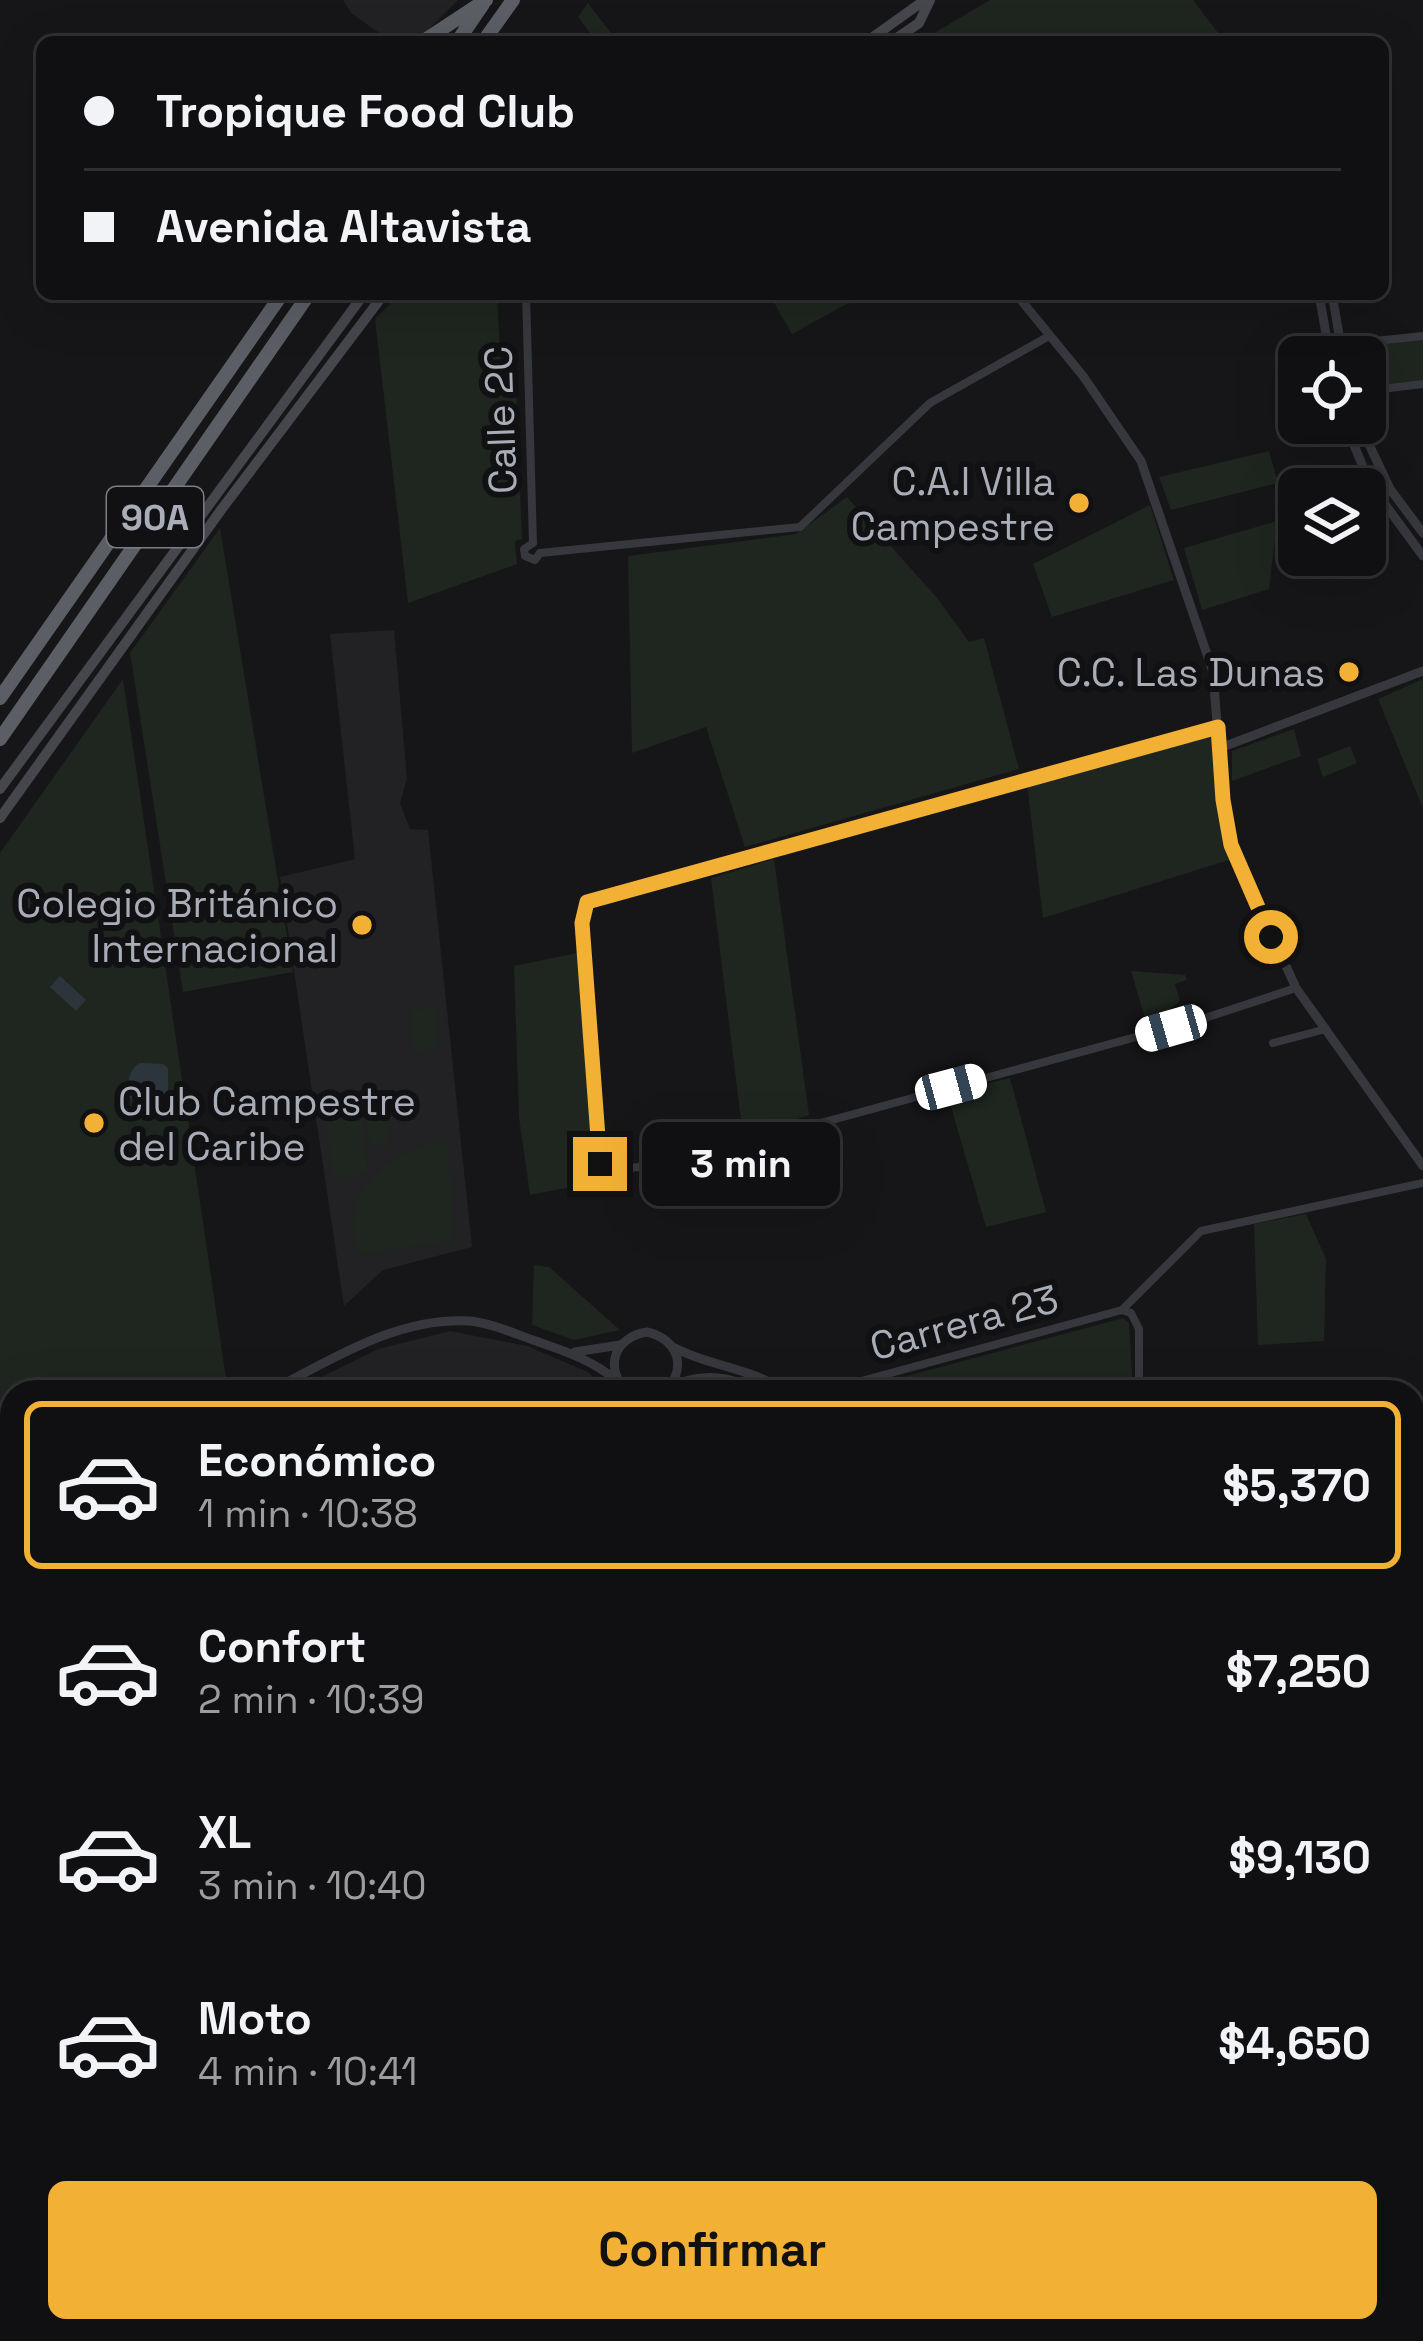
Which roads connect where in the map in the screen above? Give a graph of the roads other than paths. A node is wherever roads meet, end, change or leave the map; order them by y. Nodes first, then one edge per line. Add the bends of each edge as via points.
1 (486, 0) edge
2 (513, 0) edge
3 (928, 0) edge
4 (431, 36) edge
5 (461, 36) edge
6 (487, 36) edge
7 (875, 36) edge
8 (900, 36) edge
9 (278, 300) edge
10 (305, 300) edge
11 (360, 300) edge
12 (379, 300) edge
13 (526, 300) edge
14 (1020, 300) edge
15 (1320, 300) edge
16 (1333, 300) edge
17 (1326, 336) edge
18 (1339, 336) edge
19 (1423, 336) edge
20 (1048, 337) junction
21 (1386, 339) edge
22 (1423, 384) edge
23 (1386, 387) edge
24 (1354, 444) edge
25 (1369, 444) edge
26 (1423, 533) edge
27 (533, 543) junction
28 (1423, 556) edge
29 (536, 557) junction
30 (1423, 671) edge
31 (0, 698) edge
32 (1218, 727) junction
33 (0, 739) edge
34 (1220, 748) junction
35 (0, 789) edge
36 (0, 818) edge
37 (1296, 988) junction
38 (1327, 1028) junction
39 (1273, 1043) dead end
40 (1423, 1166) edge
41 (1423, 1183) edge
42 (1122, 1310) junction
43 (620, 1345) junction
44 (674, 1348) junction
45 (570, 1352) junction
46 (291, 1380) edge
47 (616, 1380) edge
48 (617, 1380) edge
49 (674, 1380) edge
50 (683, 1380) edge
51 (725, 1380) edge
52 (764, 1380) edge
53 (865, 1380) edge
54 (1139, 1380) edge

1 - 4 highway
1 - 5 highway
2 - 6 highway
3 - 7 main road
3 - 8 main road via 919,23
9 - 31 highway, 90A
10 - 33 highway, 90A
11 - 35 main road
12 - 36 main road
13 - 27 street, Calle 2C
14 - 20 street
15 - 17 street
16 - 18 street
19 - 21 street
20 - 29 street via 930,403 800,527
20 - 32 street via 1141,461 1213,672
22 - 23 street
24 - 28 street via 1370,484
25 - 26 street
27 - 29 street
27 - 29 street, Calle 2C via 524,551
30 - 34 street
32 - 34 street
32 - 37 street via 587,902 582,923 600,1164 606,1171 678,1162
34 - 37 street via 1231,845
37 - 38 street
38 - 39 street
38 - 40 street
41 - 42 street via 1201,1231
42 - 53 street, Carrera 23
42 - 54 street via 1138,1329
43 - 44 street via 647,1332
43 - 45 street
43 - 48 street
44 - 49 street
44 - 52 street
45 - 46 street via 473,1321 422,1324
45 - 47 street
50 - 51 street

